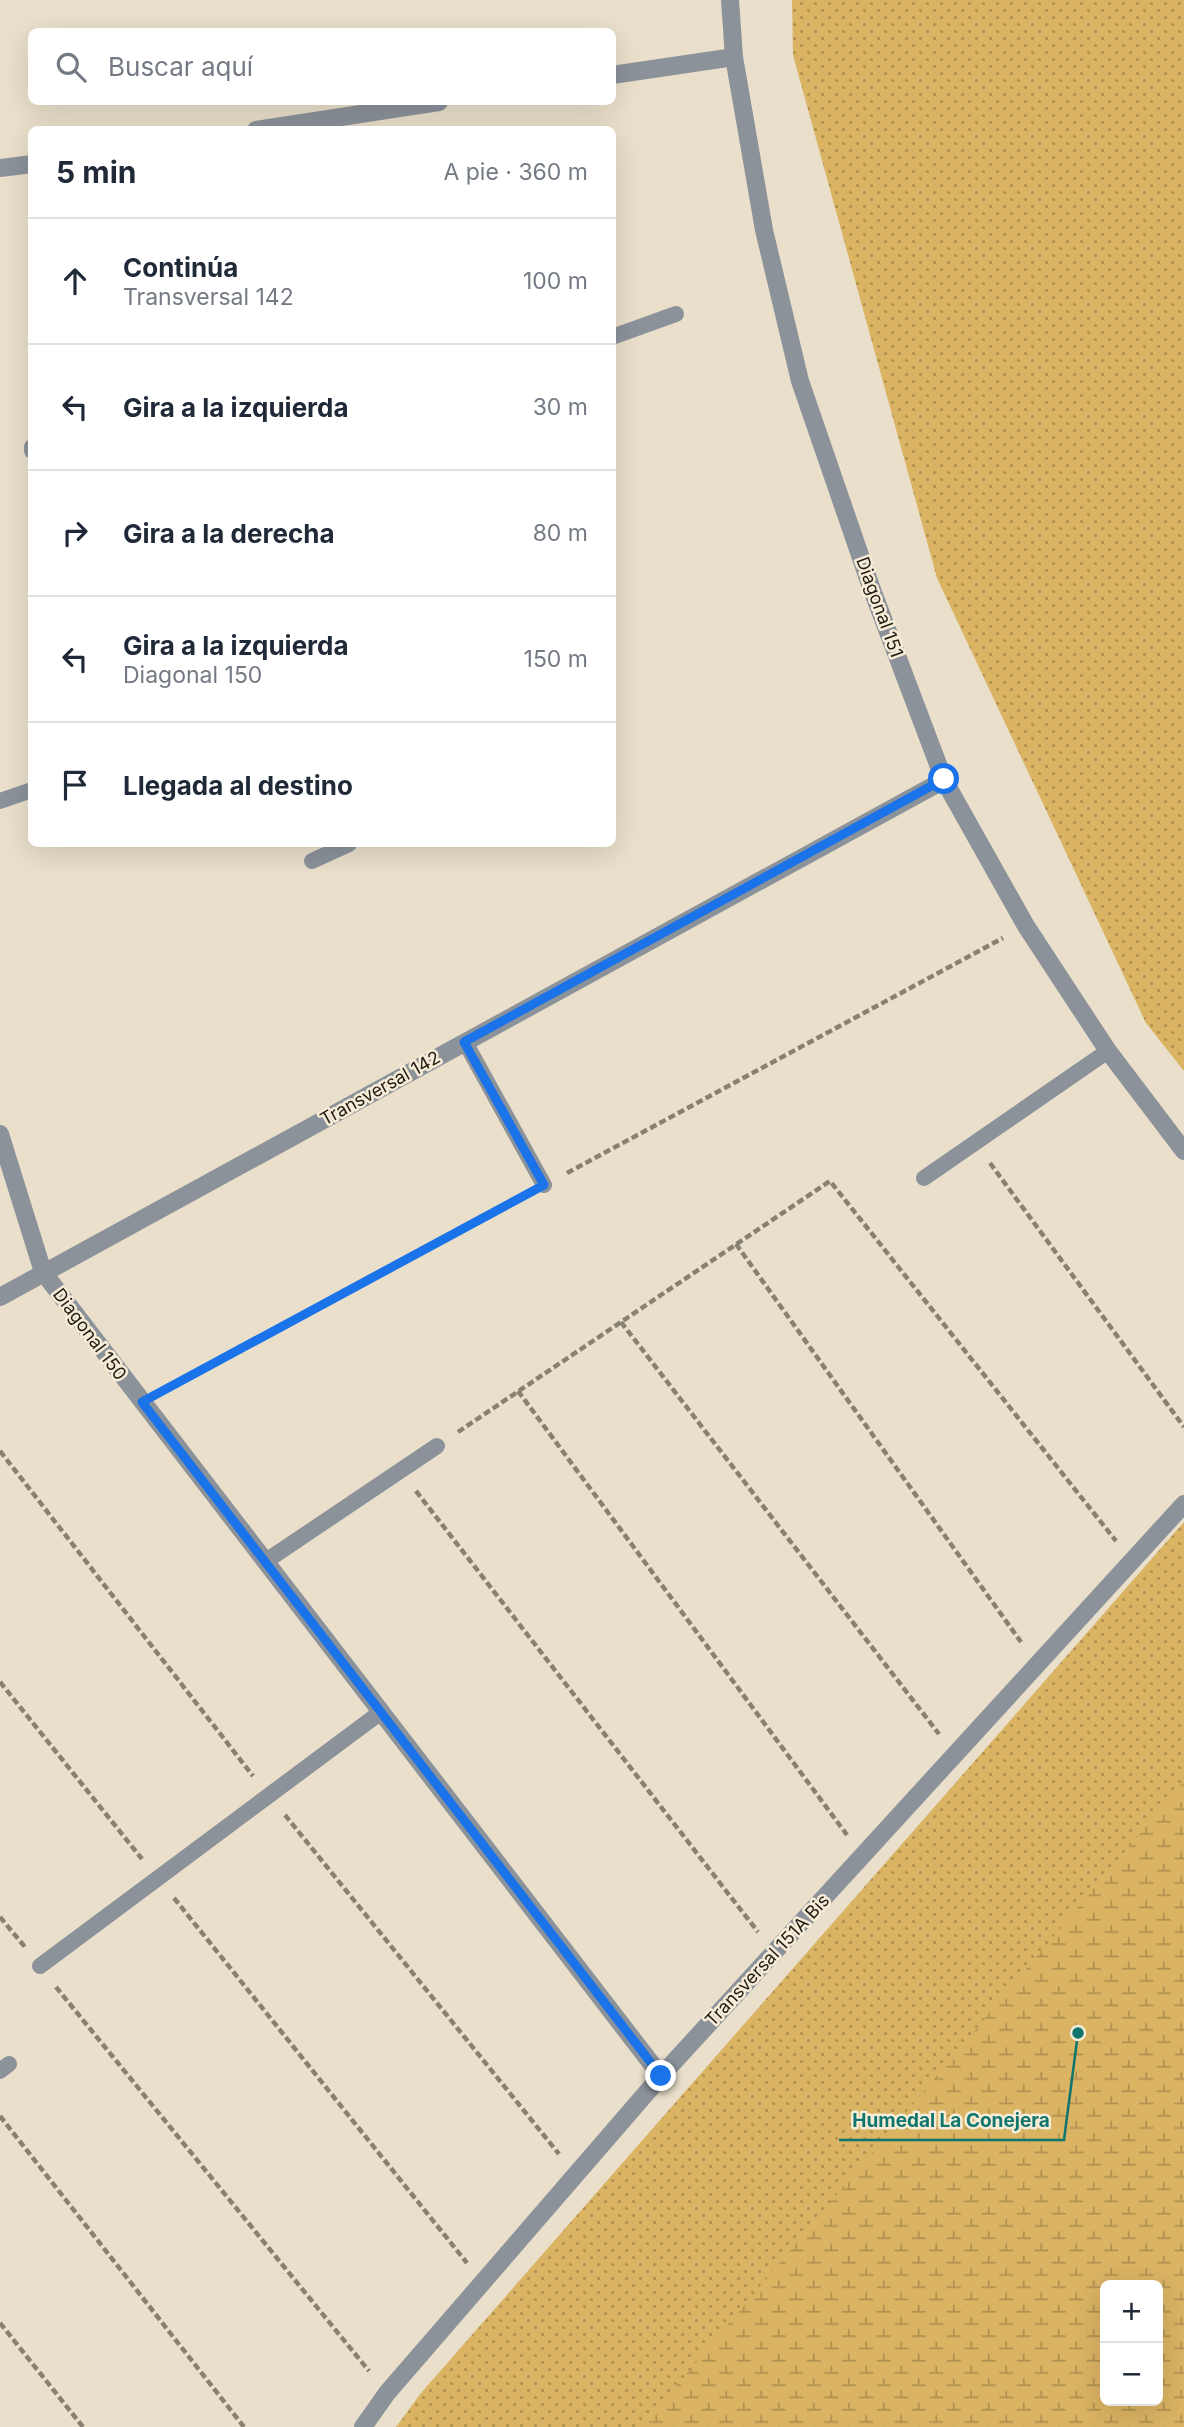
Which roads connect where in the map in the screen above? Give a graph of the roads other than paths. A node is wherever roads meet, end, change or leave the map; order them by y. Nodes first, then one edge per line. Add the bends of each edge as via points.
1 (730, 0) edge
2 (734, 57) junction
3 (616, 74) edge
4 (419, 105) edge
5 (282, 126) edge
6 (28, 164) edge
7 (0, 168) edge
8 (676, 314) dead end
9 (616, 336) edge
10 (944, 779) junction
11 (28, 791) edge
12 (0, 801) edge
13 (342, 847) edge
14 (312, 861) dead end
15 (464, 1042) junction
16 (1108, 1051) junction
17 (0, 1134) edge
18 (1184, 1151) edge
19 (925, 1178) dead end
20 (544, 1185) road end
21 (43, 1272) junction
22 (0, 1297) edge
23 (437, 1446) road end
24 (1184, 1503) edge
25 (266, 1562) junction
26 (381, 1712) junction
27 (40, 1966) road end
28 (661, 2076) junction
29 (363, 2427) edge

1 - 2 street, Diagonal 151
2 - 3 street
2 - 10 street, Diagonal 151 via 764,230 800,381
4 - 5 street
6 - 7 street
8 - 9 lane
10 - 15 street, Transversal 142
10 - 16 street, Diagonal 151 via 1026,926
11 - 12 lane
13 - 14 lane
15 - 20 lane
15 - 21 street, Transversal 142
16 - 18 street, Diagonal 151
16 - 19 lane
17 - 21 street, Diagonal 150
21 - 22 street, Transversal 142
21 - 25 street, Diagonal 150
23 - 25 lane
24 - 28 street, Transversal 151A Bis
25 - 26 street, Diagonal 150
26 - 27 lane
26 - 28 street, Diagonal 150
28 - 29 street, Transversal 151A Bis via 387,2393

